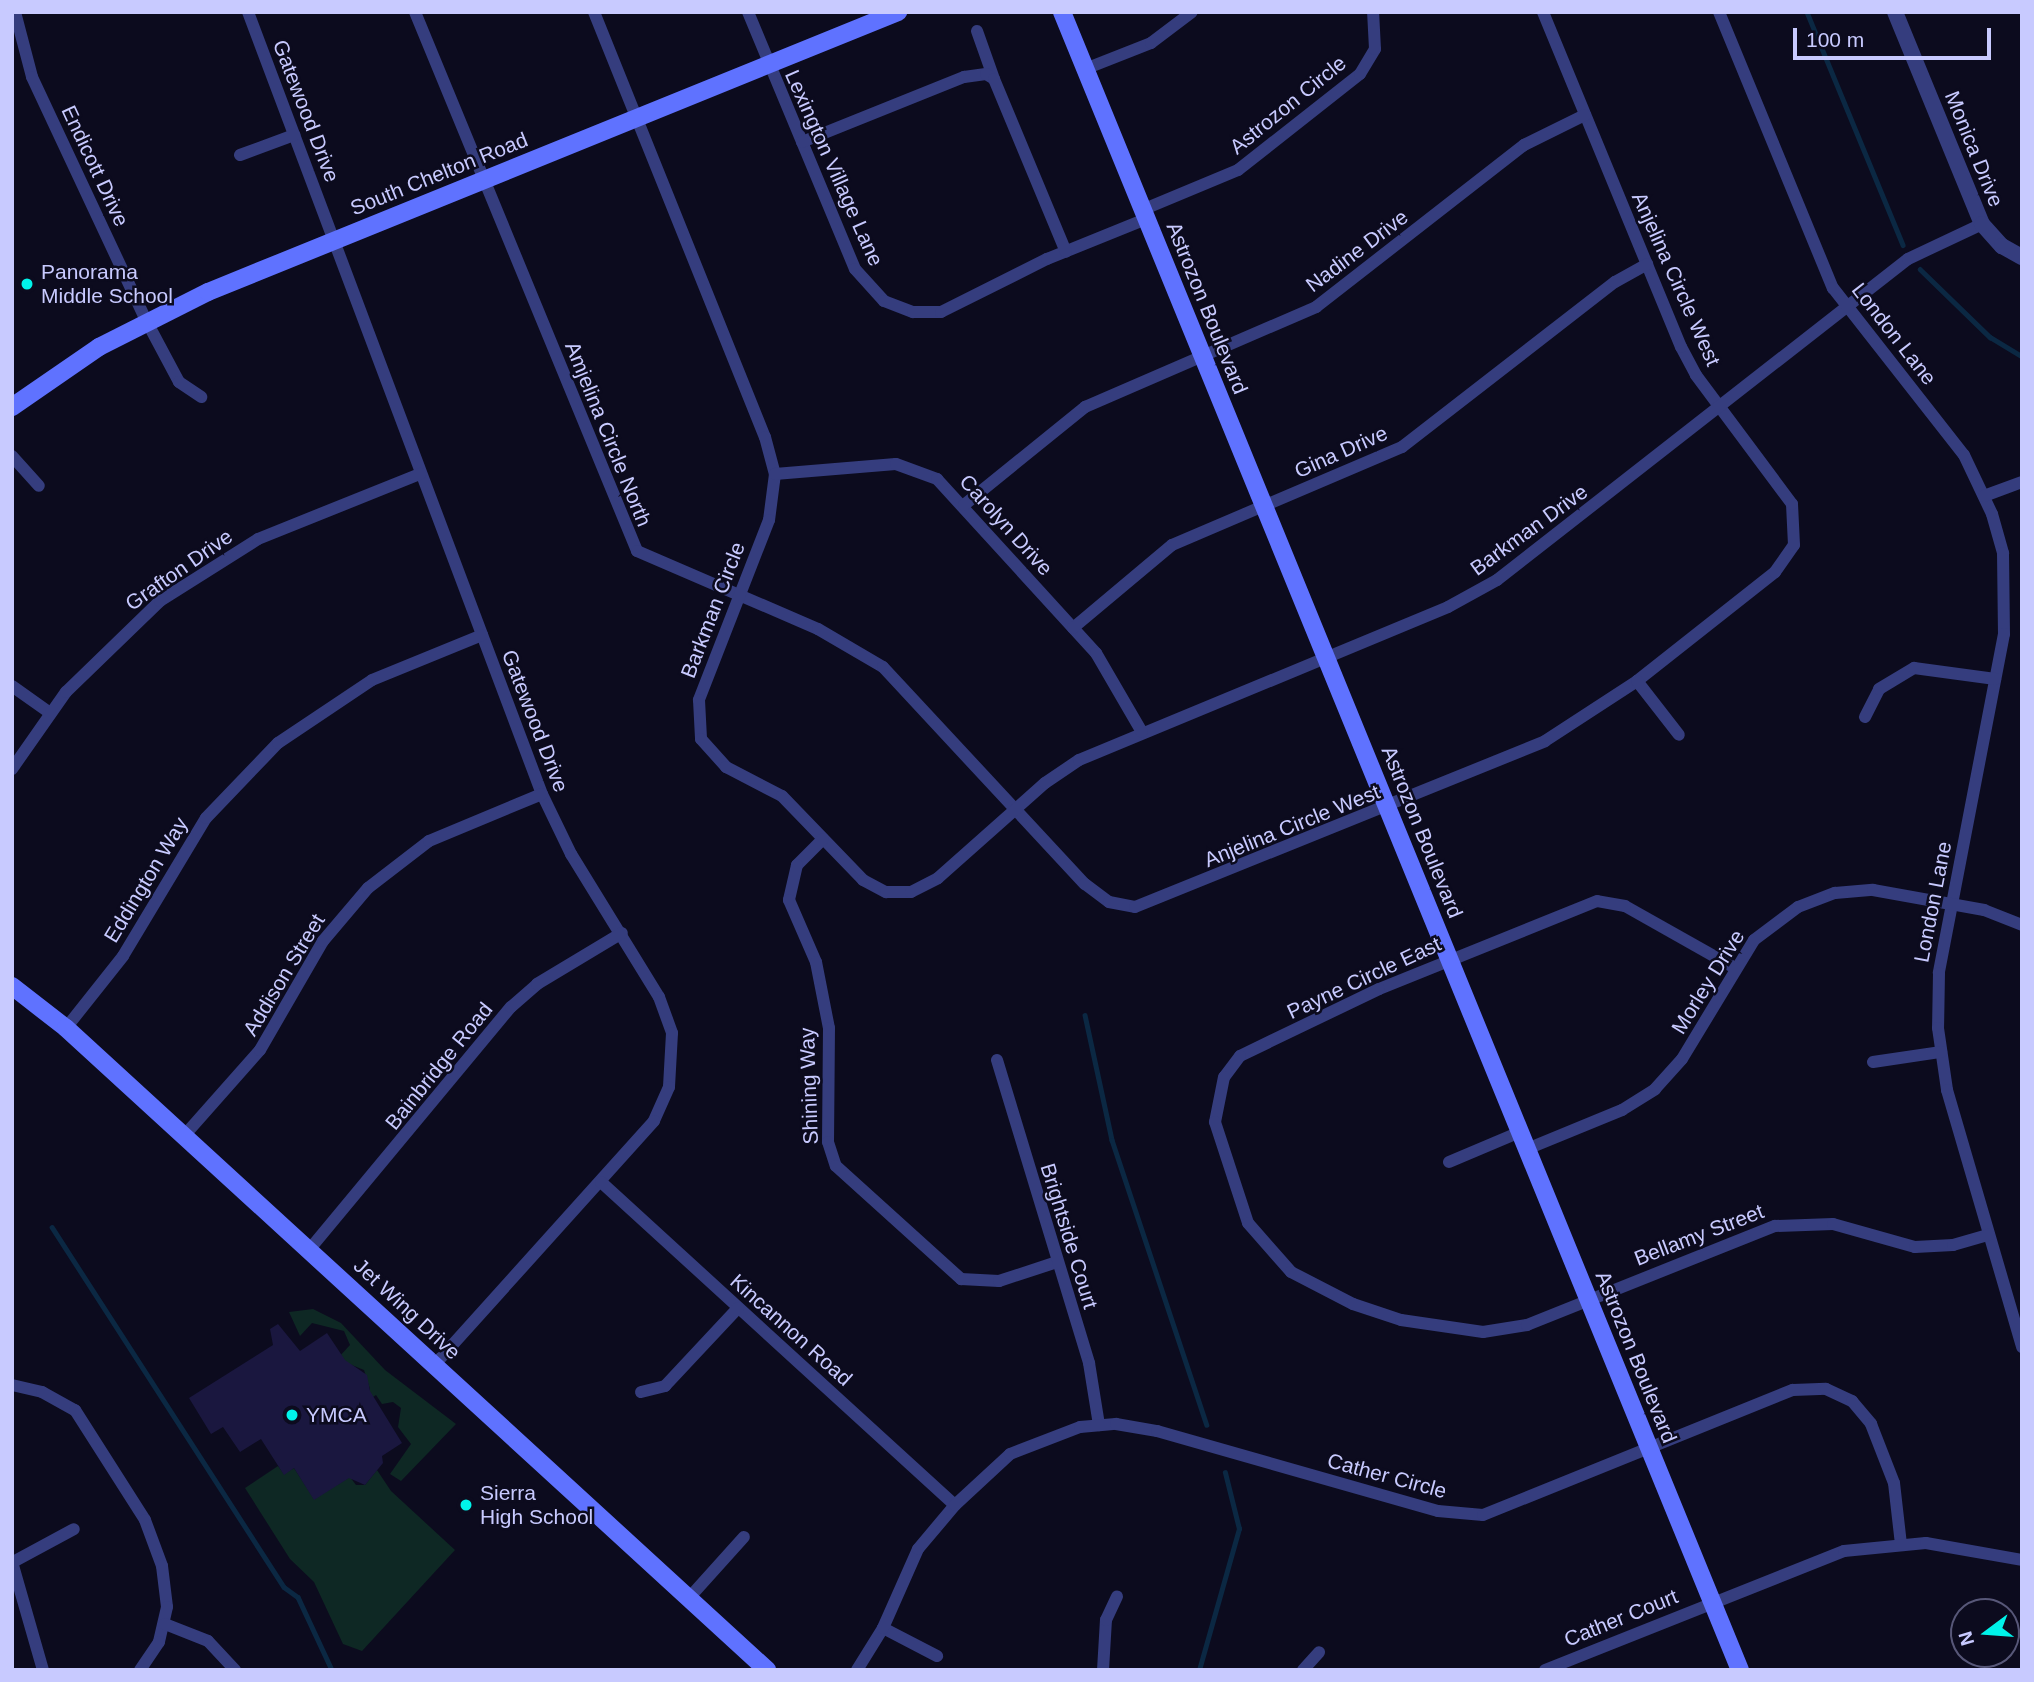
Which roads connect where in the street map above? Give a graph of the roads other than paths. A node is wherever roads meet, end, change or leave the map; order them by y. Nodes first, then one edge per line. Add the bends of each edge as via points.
1 (15, 12) edge
2 (248, 12) edge
3 (415, 12) edge
4 (594, 12) edge
5 (748, 12) edge
6 (898, 12) edge
7 (1062, 12) edge
8 (1192, 12) edge
9 (1373, 12) edge
10 (1543, 12) edge
11 (1719, 12) edge
12 (1895, 12) edge
13 (977, 31) dead end
14 (768, 66) junction
15 (1085, 69) junction
16 (994, 79) junction
17 (1585, 115) junction
18 (635, 118) junction
19 (295, 135) junction
20 (802, 142) junction
21 (240, 155) dead end
22 (484, 180) junction
23 (1144, 215) junction
24 (1982, 224) junction
25 (335, 242) junction
26 (1066, 252) junction
27 (2022, 257) edge
28 (1647, 264) junction
29 (1847, 308) junction
30 (147, 322) junction
31 (1201, 355) junction
32 (201, 397) dead end
33 (12, 407) edge
34 (1721, 407) junction
35 (12, 456) edge
36 (420, 474) junction
37 (775, 474) junction
38 (2022, 482) edge
39 (39, 486) dead end
40 (1984, 496) junction
41 (964, 505) junction
42 (1263, 506) junction
43 (740, 597) junction
44 (1073, 628) junction
45 (482, 635) junction
46 (1326, 658) junction
47 (1996, 679) junction
48 (1637, 681) junction
49 (12, 686) edge
50 (50, 713) junction
51 (1866, 717) dead end
52 (1142, 732) junction
53 (1679, 735) dead end
54 (12, 769) edge
55 (542, 794) junction
56 (1387, 807) junction
57 (1017, 810) junction
58 (823, 839) junction
59 (1952, 904) junction
60 (2022, 925) edge
61 (622, 933) junction
62 (1449, 959) junction
63 (1735, 968) junction
64 (12, 986) edge
65 (66, 1028) junction
66 (1941, 1052) junction
67 (997, 1060) dead end
68 (1873, 1062) dead end
69 (1218, 1093) joint
70 (1520, 1132) junction
71 (183, 1137) junction
72 (1527, 1149) junction
73 (1449, 1162) dead end
74 (601, 1182) junction
75 (1989, 1235) junction
76 (309, 1250) junction
77 (1057, 1262) junction
78 (1588, 1300) junction
79 (738, 1308) junction
80 (2022, 1347) edge
81 (434, 1365) junction
82 (12, 1385) edge
83 (641, 1392) dead end
84 (1099, 1425) junction
85 (1650, 1451) junction
86 (955, 1506) junction
87 (74, 1529) dead end
88 (744, 1537) dead end
89 (1901, 1544) junction
90 (2022, 1560) edge
91 (12, 1562) edge
92 (1116, 1596) dead end
93 (689, 1598) junction
94 (1712, 1602) junction
95 (165, 1624) junction
96 (883, 1628) junction
97 (1318, 1652) dead end
98 (937, 1656) dead end
99 (43, 1670) edge
100 (140, 1670) edge
101 (235, 1670) edge
102 (767, 1670) edge
103 (857, 1670) edge
104 (1103, 1670) edge
105 (1303, 1670) edge
106 (1545, 1670) edge
107 (1740, 1670) edge

1 - 30 street, Endicott Drive via 32,77
2 - 19 street, Gatewood Drive
3 - 22 street, Amjelina Circle North
4 - 18 street, Barkman Circle
5 - 14 street, Lexington Village Lane
6 - 14 main road, South Chelton Road
7 - 15 main road, Astrozon Boulevard
8 - 15 street via 1151,43
9 - 23 street, Astrozon Circle via 1375,49 1360,74 1238,170
10 - 17 street, Anjelina Circle West
11 - 29 street, London Lane via 1826,273
12 - 24 street, Monica Drive
13 - 16 street
14 - 18 main road, South Chelton Road
14 - 20 street, Lexington Village Lane
15 - 23 main road, Astrozon Boulevard
16 - 20 street via 964,77
16 - 26 street
17 - 28 street, Anjelina Circle West
17 - 31 street, Nadine Drive via 1524,145 1323,303
18 - 22 main road, South Chelton Road
18 - 37 street, Barkman Circle via 765,437
19 - 21 street
19 - 25 street, Gatewood Drive
20 - 26 street, Lexington Village Lane via 855,269 874,293 899,308 941,312
22 - 25 main road, South Chelton Road
22 - 43 street, Amjelina Circle North via 637,551
23 - 26 street, Lexington Village Lane
23 - 31 main road, Astrozon Boulevard
24 - 27 street via 2002,246
24 - 29 street, Barkman Drive via 1922,250
25 - 30 main road, South Chelton Road
25 - 36 street, Gatewood Drive
28 - 34 street, Anjelina Circle West via 1688,361
28 - 42 street, Gina Drive via 1615,282 1402,447
29 - 34 street, Barkman Drive
29 - 40 street, London Lane via 1949,434
30 - 32 street, Endicott Drive via 179,382
30 - 33 main road, South Chelton Road
31 - 41 street, Nadine Drive via 1064,420
31 - 42 main road, Astrozon Boulevard
34 - 46 street, Barkman Drive via 1497,580
34 - 48 street, Anjelina Circle West via 1792,504 1794,545 1775,572
35 - 39 street
36 - 45 street, Gatewood Drive
36 - 50 street, Grafton Drive via 282,527 206,569 113,643
37 - 41 street, Carolyn Drive via 896,464 924,471
37 - 43 street, Barkman Circle via 769,520
38 - 40 street
40 - 47 street, London Lane via 2006,576
41 - 44 street, Carolyn Drive
42 - 44 street, Gina Drive via 1156,555
42 - 46 main road, Astrozon Boulevard
43 - 57 street, Amjelina Circle North via 818,629 883,667
43 - 58 street, Barkman Circle via 699,700 701,739 726,767 782,796
44 - 52 street, Carolyn Drive via 1115,678
45 - 55 street, Gatewood Drive
45 - 65 street, Eddington Way via 372,680 278,743 198,829 123,956
46 - 52 street, Barkman Drive
46 - 56 main road, Astrozon Boulevard
47 - 51 street via 1914,668 1879,689
47 - 59 street, London Lane
48 - 53 street
48 - 56 street, Anjelina Circle West via 1525,751
49 - 50 street
50 - 54 street, Grafton Drive
52 - 57 street, Barkman Drive via 1066,768
55 - 61 street, Gatewood Drive via 571,854
55 - 71 street, Addison Street via 429,841 368,888 323,941 260,1050
56 - 57 street, Anjelina Circle West via 1135,907 1096,895
56 - 62 main road, Astrozon Boulevard
57 - 58 street, Barkman Circle via 937,878 911,892 874,888
58 - 77 street, Shining Way via 797,865 789,900 816,962 829,1028 828,1142 836,1166 961,1279 999,1280
59 - 60 street, Morley Drive
59 - 63 street, Morley Drive via 1873,890 1835,893 1798,907 1766,928
59 - 66 street, London Lane via 1939,973
61 - 74 street, Gatewood Drive via 666,1013 673,1069 654,1121
61 - 76 street, Bainbridge Road via 537,985 511,1007
62 - 63 street, Payne Circle East via 1597,901 1625,906
62 - 69 street, Payne Circle East via 1240,1056
62 - 70 main road, Astrozon Boulevard
63 - 72 street, Morley Drive via 1682,1059 1655,1090 1622,1110
64 - 65 main road, Jet Wing Drive
65 - 71 main road, Jet Wing Drive
66 - 68 street
66 - 75 street, London Lane
67 - 77 street, Brightside Court
69 - 78 street, Bellamy Street via 1215,1122 1241,1209 1268,1251 1308,1282 1383,1316 1483,1332 1527,1325
70 - 72 main road, Astrozon Boulevard
70 - 73 street
71 - 76 main road, Jet Wing Drive
72 - 78 main road, Astrozon Boulevard
74 - 79 street, Kincannon Road
74 - 81 street, Gatewood Drive
75 - 78 street, Bellamy Street via 1953,1245 1915,1247 1833,1224 1795,1222 1756,1231
75 - 80 street, London Lane
76 - 81 main road, Jet Wing Drive
77 - 84 street, Brightside Court via 1091,1372
78 - 85 main road, Astrozon Boulevard
79 - 83 street via 665,1386
79 - 86 street, Kincannon Road
81 - 93 main road, Jet Wing Drive
82 - 95 street via 68,1405 105,1452 156,1545 166,1587
84 - 85 street, Cather Circle via 1157,1431 1469,1515 1513,1507
84 - 86 street, Cather Circle via 1025,1445 995,1464
85 - 89 street, Cather Circle via 1793,1390 1826,1389 1852,1401 1871,1424 1894,1483
85 - 94 main road, Astrozon Boulevard
86 - 96 street, Cather Circle via 918,1549
87 - 91 street
88 - 93 street
89 - 90 street, Cather Court via 1979,1548
89 - 94 street, Cather Court via 1809,1562
91 - 99 street
92 - 104 street via 1106,1620
93 - 102 main road, Jet Wing Drive
94 - 106 street, Cather Court
94 - 107 main road, Astrozon Boulevard
95 - 100 street
95 - 101 street via 208,1641
96 - 98 street
96 - 103 street, Cather Circle
97 - 105 street

